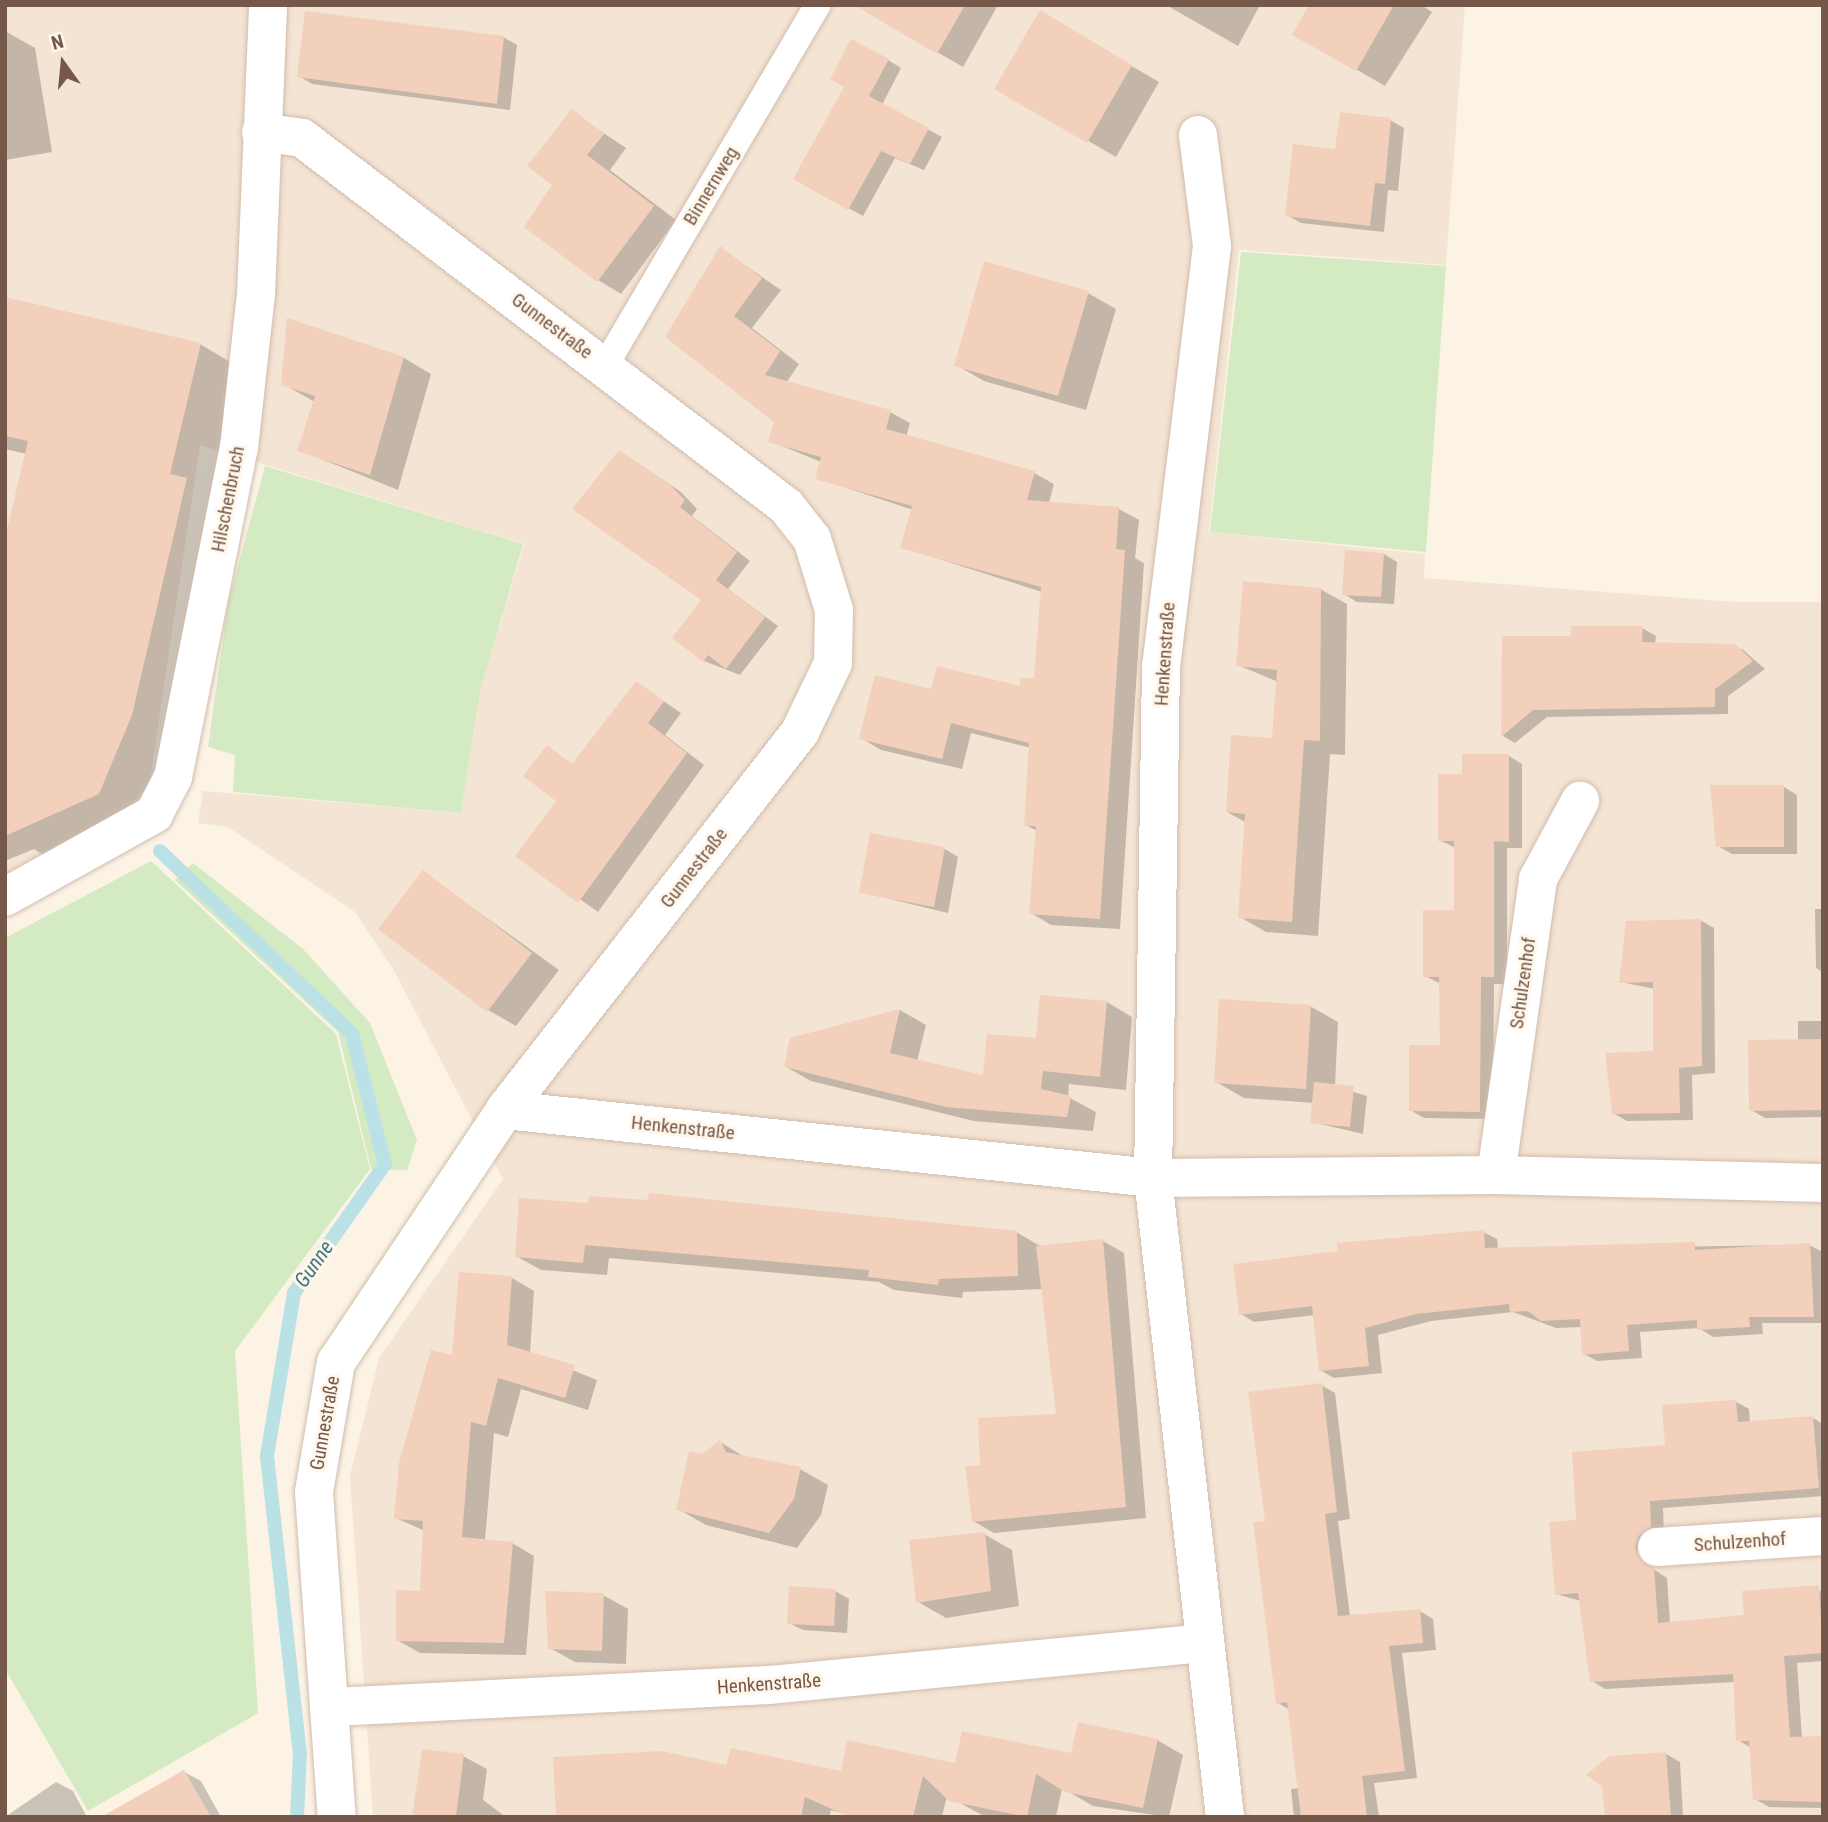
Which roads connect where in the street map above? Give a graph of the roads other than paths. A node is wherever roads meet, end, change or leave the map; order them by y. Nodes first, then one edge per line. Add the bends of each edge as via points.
1 (268, 5) edge
2 (818, 5) edge
3 (261, 132) junction
4 (1198, 135) dead end
5 (605, 366) junction
6 (1580, 801) dead end
7 (5, 897) edge
8 (505, 1110) junction
9 (1496, 1175) junction
10 (1153, 1178) junction
11 (1823, 1183) edge
12 (1823, 1536) edge
13 (1657, 1547) dead end
14 (1205, 1643) junction
15 (333, 1707) junction
16 (337, 1817) edge
17 (1225, 1817) edge

1 - 3 street, Hilschenbruch
2 - 5 lane, Binnernweg
3 - 5 street, Gunnestraße via 302,138
3 - 7 street, Hilschenbruch via 256,294 239,448 173,777 154,814
4 - 10 street, Henkenstraße via 1212,246 1161,665
5 - 8 street, Gunnestraße via 786,506 813,539 834,611 833,663 800,732
6 - 9 street, Schulzenhof via 1538,879
8 - 10 street, Henkenstraße
8 - 15 street, Gunnestraße via 336,1362 314,1492
9 - 10 street
9 - 11 street
10 - 14 street, Henkenstraße
12 - 13 street, Schulzenhof
14 - 15 street, Henkenstraße via 769,1685
14 - 17 street, Henkenstraße
15 - 16 street, Gunnestraße

